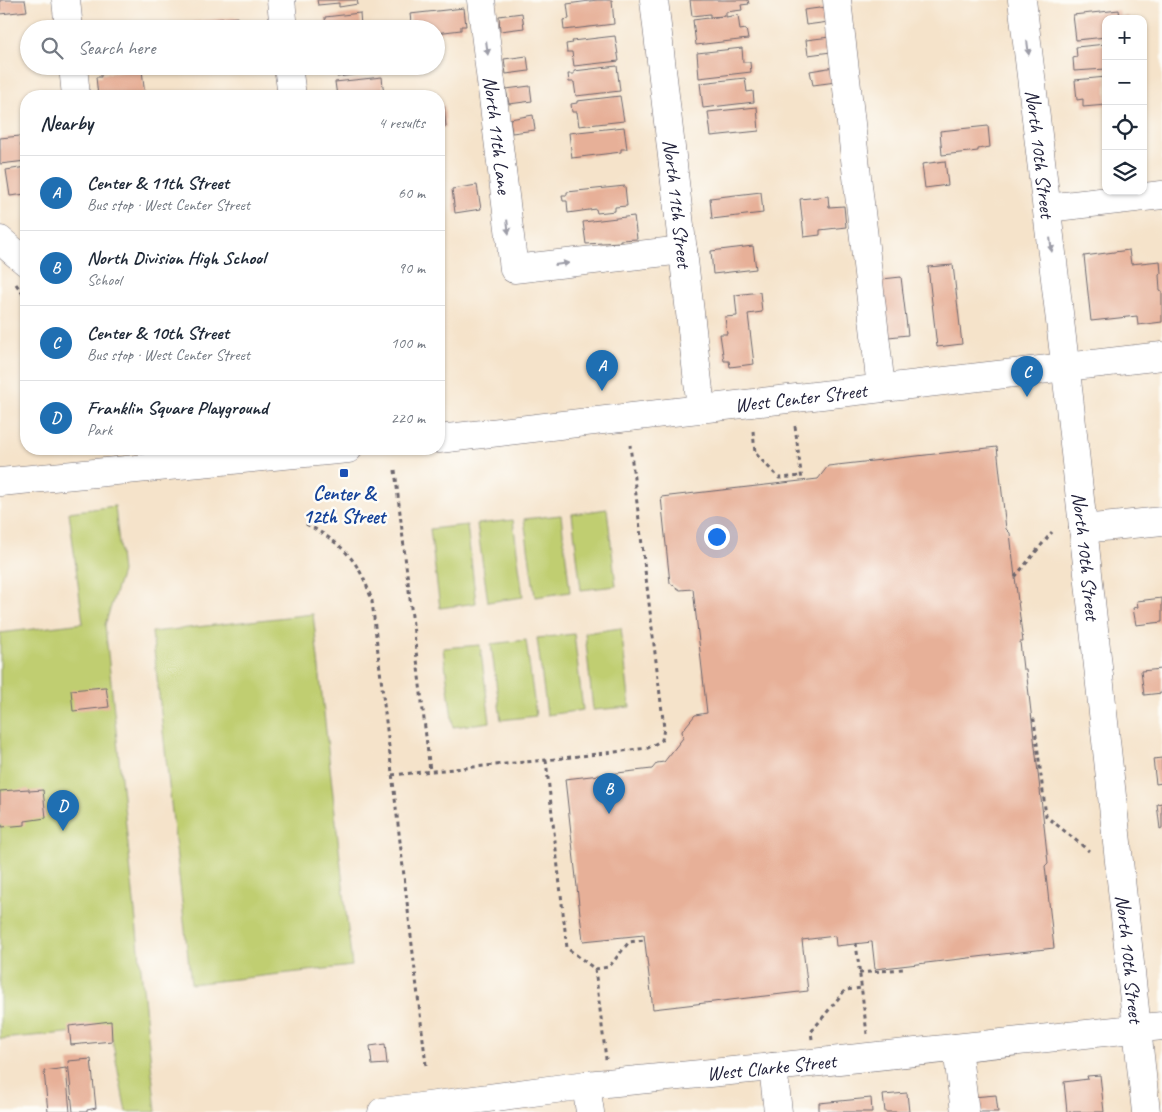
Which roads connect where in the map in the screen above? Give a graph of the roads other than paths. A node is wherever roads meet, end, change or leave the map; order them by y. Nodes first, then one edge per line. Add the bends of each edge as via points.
1 (66, 0) edge
2 (281, 0) edge
3 (481, 0) edge
4 (654, 0) edge
5 (837, 0) edge
6 (1022, 0) edge
7 (68, 20) edge
8 (283, 20) edge
9 (74, 75) edge
10 (289, 75) edge
11 (75, 90) edge
12 (291, 90) edge
13 (1162, 195) edge
14 (1047, 208) junction
15 (0, 240) edge
16 (683, 250) junction
17 (20, 257) edge
18 (1162, 356) edge
19 (1066, 367) junction
20 (882, 388) junction
21 (701, 408) junction
22 (445, 438) edge
23 (276, 455) edge
24 (0, 482) edge
25 (1162, 521) edge
26 (1083, 529) junction
27 (1149, 1027) edge
28 (957, 1048) junction
29 (773, 1068) junction
30 (586, 1084) junction
31 (396, 1111) edge
32 (590, 1112) edge
33 (778, 1112) edge
34 (964, 1112) edge
35 (1146, 1112) edge

1 - 7 street
2 - 8 street
3 -> 16 street, North 11th Lane via 514,270
4 - 16 street, North 11th Street
5 - 20 street
6 -> 14 street, North 10th Street
9 - 11 street
10 - 12 street
13 - 14 street
14 -> 19 street, North 10th Street
15 - 17 street
16 - 21 street, North 11th Street
18 - 19 street, West Center Street
19 - 20 street, West Center Street
19 - 26 street, North 10th Street
20 - 21 street, West Center Street
21 - 22 street, West Center Street
23 - 24 street
25 - 26 street
26 - 27 street, North 10th Street
27 - 28 street, West Clarke Street
27 - 35 street, North 10th Street
28 - 29 street, West Clarke Street
28 - 34 street
29 - 30 street, West Clarke Street
29 - 33 street
30 - 31 street, West Clarke Street
30 - 32 street

